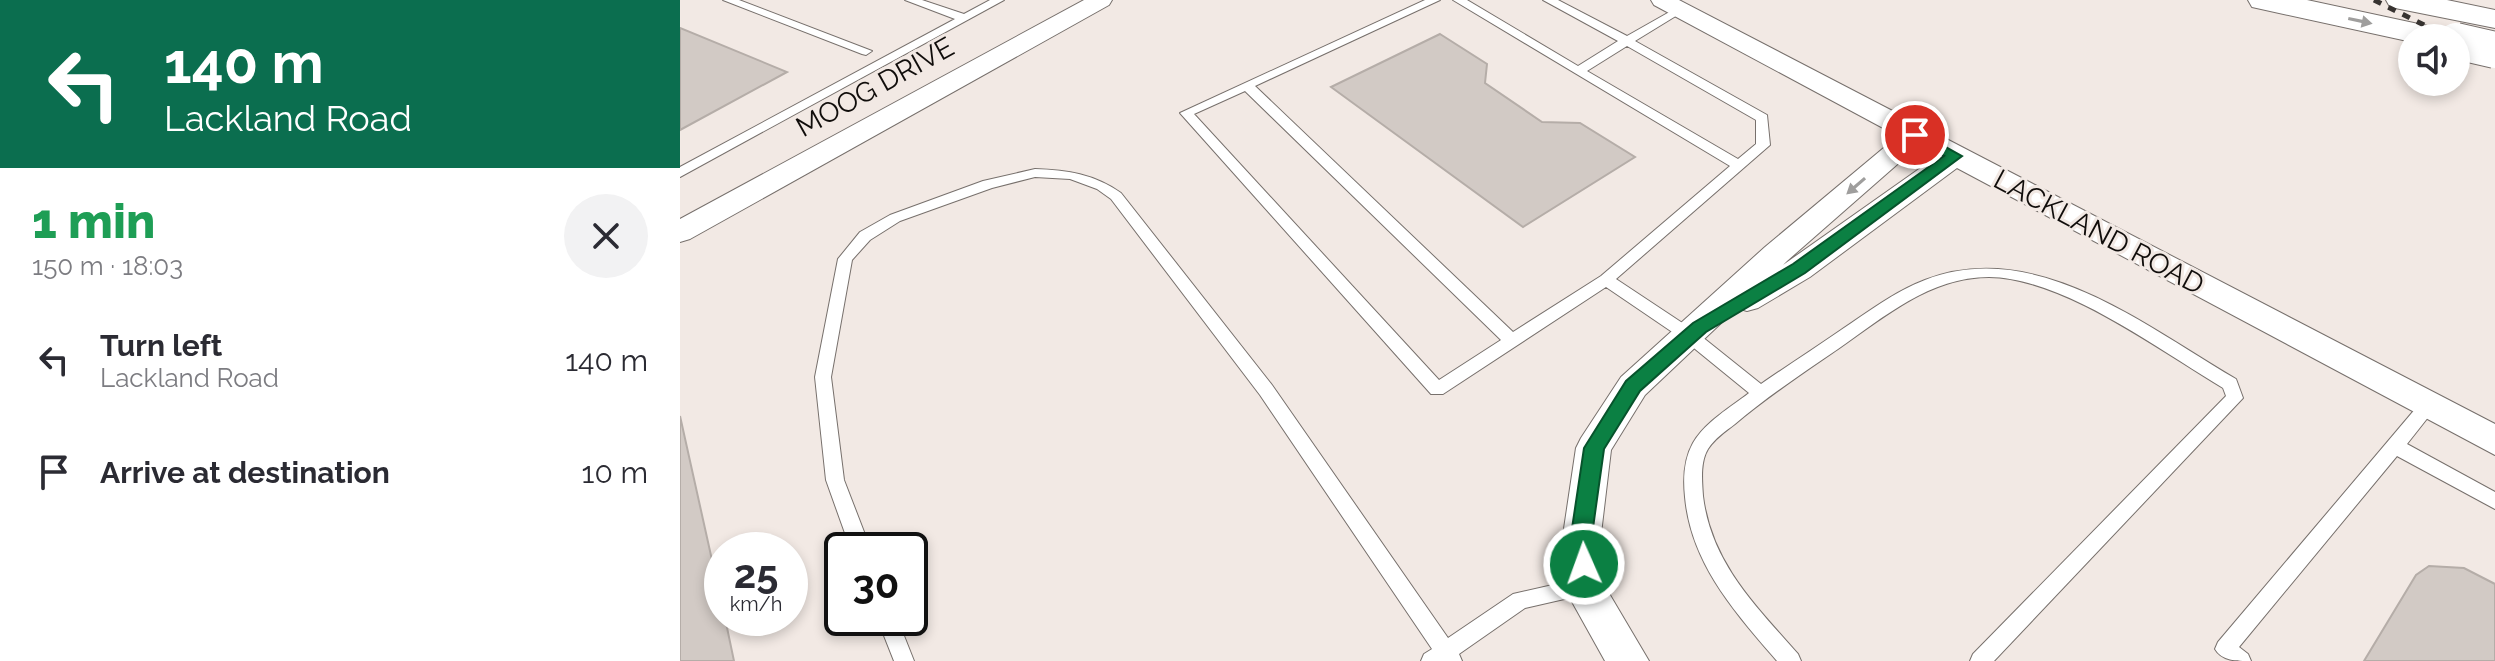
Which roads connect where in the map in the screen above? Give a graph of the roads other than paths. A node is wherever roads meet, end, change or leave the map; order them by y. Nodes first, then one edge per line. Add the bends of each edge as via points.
1 (729, 0) edge
2 (911, 0) edge
3 (998, 0) edge
4 (1101, 0) edge
5 (1434, 0) edge
6 (1459, 0) edge
7 (1549, 0) edge
8 (2401, 0) edge
9 (2273, 2) edge
10 (931, 3) edge
11 (1671, 4) edge
12 (964, 18) junction
13 (2495, 19) edge
14 (2398, 29) edge
15 (1627, 41) junction
16 (2470, 44) edge
17 (2495, 50) edge
18 (866, 51) dead end
19 (1578, 71) junction
20 (1246, 85) junction
21 (1915, 135) junction
22 (1955, 156) junction
23 (1739, 166) junction
24 (680, 173) edge
25 (680, 232) edge
26 (1606, 280) junction
27 (1695, 332) junction
28 (1512, 341) junction
29 (1760, 393) junction
30 (2428, 406) junction
31 (2495, 441) edge
32 (2394, 446) junction
33 (2495, 501) edge
34 (854, 532) edge
35 (1588, 586) junction
36 (894, 636) edge
37 (2227, 657) edge
38 (1443, 658) edge
39 (904, 661) edge
40 (1628, 661) edge
41 (1791, 661) edge
42 (1980, 661) edge

1 - 18 lane
2 - 10 lane
3 - 12 lane
4 - 25 street, MOOG DRIVE
5 - 20 lane
6 - 19 lane
7 - 15 lane
8 - 13 highway
9 -> 14 highway
10 - 12 lane
11 - 15 lane
11 - 21 street, LACKLAND ROAD
12 - 24 lane
15 - 19 lane
15 - 23 lane via 1762,118 1763,145
16 - 17 highway, bridge
19 - 23 lane
20 - 28 lane
20 - 28 lane via 1186,113 1437,389
21 - 22 street, LACKLAND ROAD
21 -> 27 street via 1776,254
22 - 27 street via 1799,269
22 - 30 street, LACKLAND ROAD
23 - 26 lane
26 - 27 lane
26 - 28 lane
27 - 29 lane
27 - 35 street via 1633,386 1594,448 1581,542
29 - 41 lane via 1702,442 1693,470 1694,512 1721,581
29 - 42 lane via 1918,287 1949,276 1991,272 2065,289 2230,384 2235,398
30 - 31 street, LACKLAND ROAD
30 - 32 lane
32 - 33 lane
32 - 37 lane
34 - 38 lane via 835,480 823,377 845,259 865,236 908,213 1004,180 1035,173 1072,175 1116,196 1266,390
35 - 38 lane via 1520,600
35 - 40 street
36 - 39 lane

